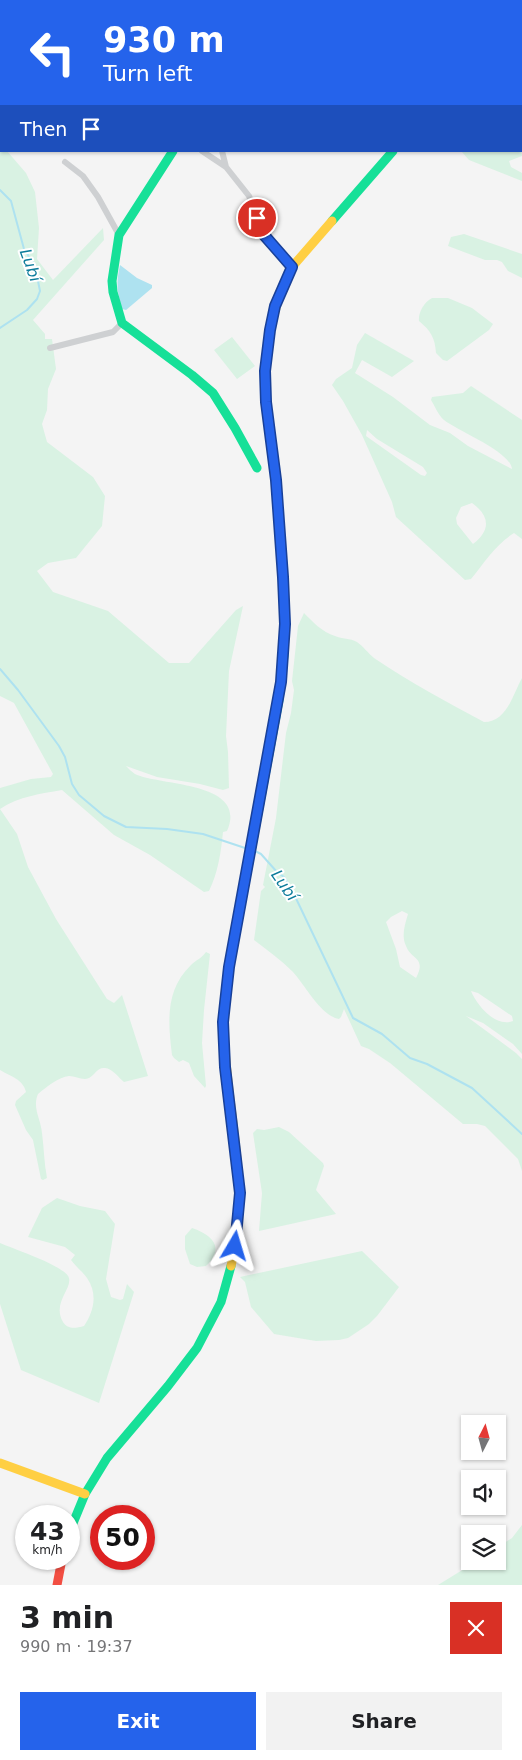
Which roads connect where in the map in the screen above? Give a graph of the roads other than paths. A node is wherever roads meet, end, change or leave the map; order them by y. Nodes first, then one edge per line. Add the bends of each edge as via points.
1 (172, 152) edge
2 (204, 152) edge
3 (222, 152) edge
4 (392, 152) edge
5 (65, 162) dead end
6 (226, 167) junction
7 (119, 235) junction
8 (292, 267) junction
9 (122, 323) junction
10 (50, 348) dead end
11 (257, 468) dead end
12 (0, 1463) edge
13 (85, 1494) junction
14 (80, 1506) edge
15 (60, 1570) edge
16 (57, 1585) edge

1 - 7 main road
2 - 6 street
3 - 6 street
4 - 8 main road
5 - 7 street via 83,176
6 - 8 street via 249,196 264,235
7 - 9 main road via 112,281
8 - 13 main road via 275,306 265,371 283,577 283,664 229,967 223,1022 240,1193 238,1232 220,1302 197,1348 107,1458
9 - 10 street via 113,332
9 - 11 main road via 213,394
12 - 13 main road
13 - 14 main road
15 - 16 main road

